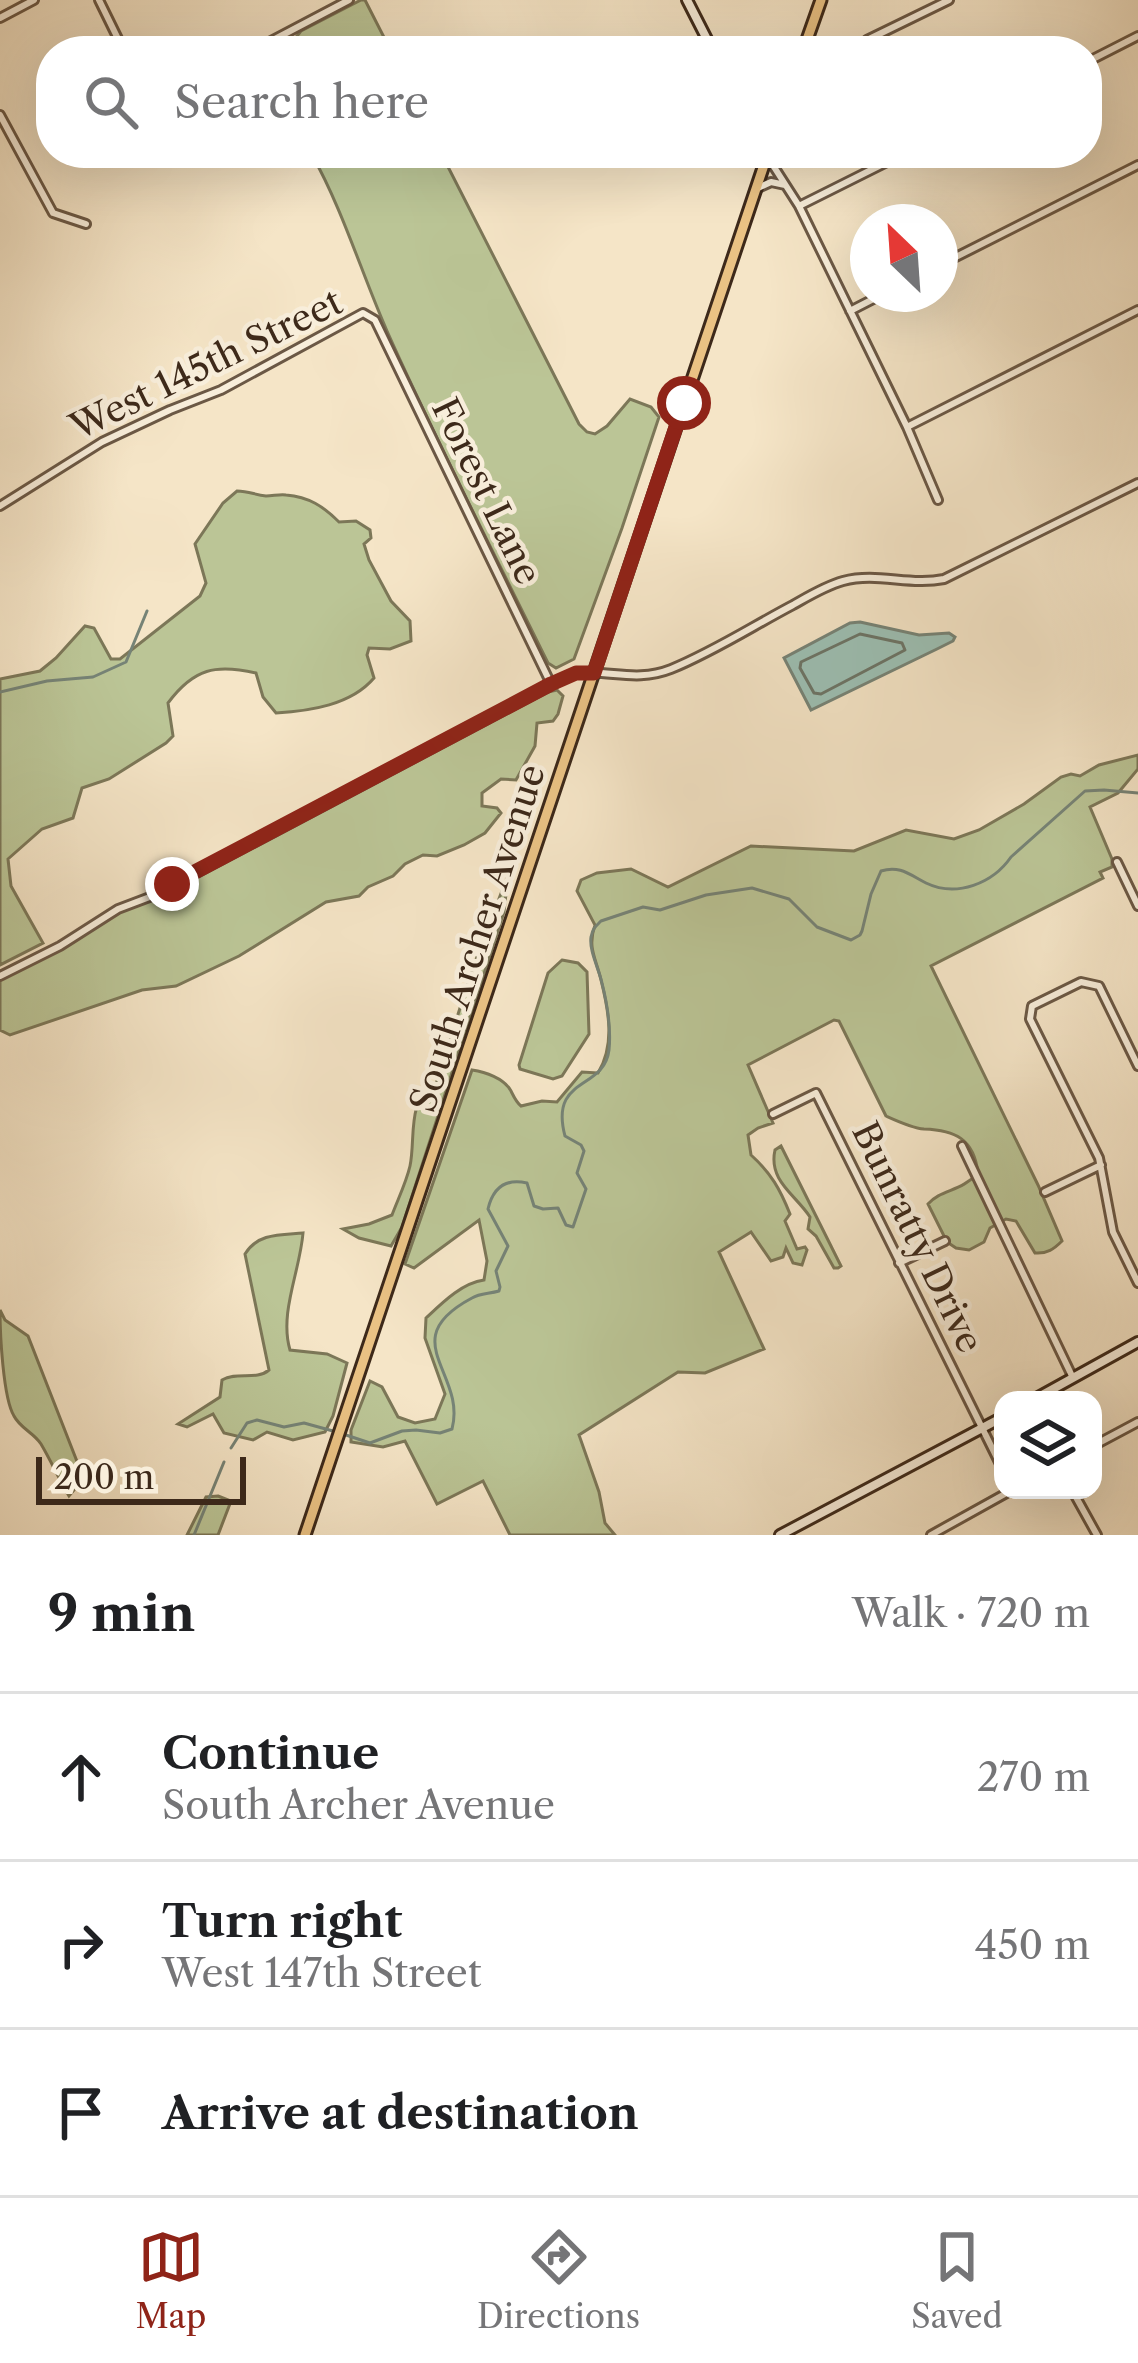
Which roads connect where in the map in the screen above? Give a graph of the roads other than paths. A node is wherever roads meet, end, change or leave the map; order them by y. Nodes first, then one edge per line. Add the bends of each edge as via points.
1 (34, 0) edge
2 (99, 0) edge
3 (349, 0) edge
4 (687, 0) edge
5 (820, 0) edge
6 (949, 0) edge
7 (0, 18) edge
8 (117, 36) edge
9 (281, 36) edge
10 (705, 36) edge
11 (808, 36) edge
12 (875, 36) edge
13 (1138, 36) edge
14 (1102, 54) edge
15 (0, 115) edge
16 (1138, 165) edge
17 (762, 168) edge
18 (775, 168) edge
19 (875, 168) edge
20 (785, 185) junction
21 (755, 190) junction
22 (799, 206) junction
23 (86, 224) dead end
24 (958, 256) edge
25 (1138, 310) edge
26 (850, 311) edge
27 (850, 312) edge
28 (375, 320) joint
29 (907, 427) junction
30 (1138, 483) edge
31 (938, 500) dead end
32 (0, 506) edge
33 (594, 673) junction
34 (551, 684) junction
35 (1118, 862) dead end
36 (1138, 906) edge
37 (0, 976) edge
38 (1138, 1066) edge
39 (773, 1114) dead end
40 (962, 1146) dead end
41 (1101, 1165) junction
42 (1045, 1192) dead end
43 (945, 1241) dead end
44 (899, 1263) junction
45 (1138, 1283) edge
46 (1138, 1342) edge
47 (1072, 1378) junction
48 (1049, 1391) edge
49 (994, 1422) edge
50 (1138, 1422) edge
51 (982, 1428) junction
52 (1102, 1441) edge
53 (994, 1452) edge
54 (996, 1499) edge
55 (1077, 1499) edge
56 (305, 1535) edge
57 (780, 1535) edge
58 (931, 1535) edge
59 (1097, 1535) edge

1 - 7 street
2 - 8 street
3 - 9 street
4 - 10 street
5 - 11 main road
6 - 12 street
13 - 14 street
15 - 23 street via 53,213
16 - 24 street
17 - 21 main road, South Archer Avenue
18 - 20 street
19 - 22 street
20 - 21 street
20 - 22 street
21 - 33 main road, South Archer Avenue
22 - 26 street
25 - 29 street
27 - 29 street
28 - 32 street, West 145th Street via 363,313 102,442
28 - 34 street, Forest Lane
29 - 31 street
30 - 33 street via 944,579 844,581 670,669 634,677
33 - 34 street
33 - 56 main road, South Archer Avenue
34 - 37 street
35 - 36 street
38 - 41 street via 1100,986 1081,982 1032,1006 1030,1019
39 - 44 street, Bunratty Drive via 816,1093
40 - 47 street
41 - 42 street
41 - 45 street via 1113,1232
43 - 44 street
44 - 51 street, Bunratty Drive
46 - 47 street
47 - 48 street
49 - 51 street
50 - 52 street
51 - 53 street, Bunratty Drive
51 - 57 street
54 - 58 street
55 - 59 street

